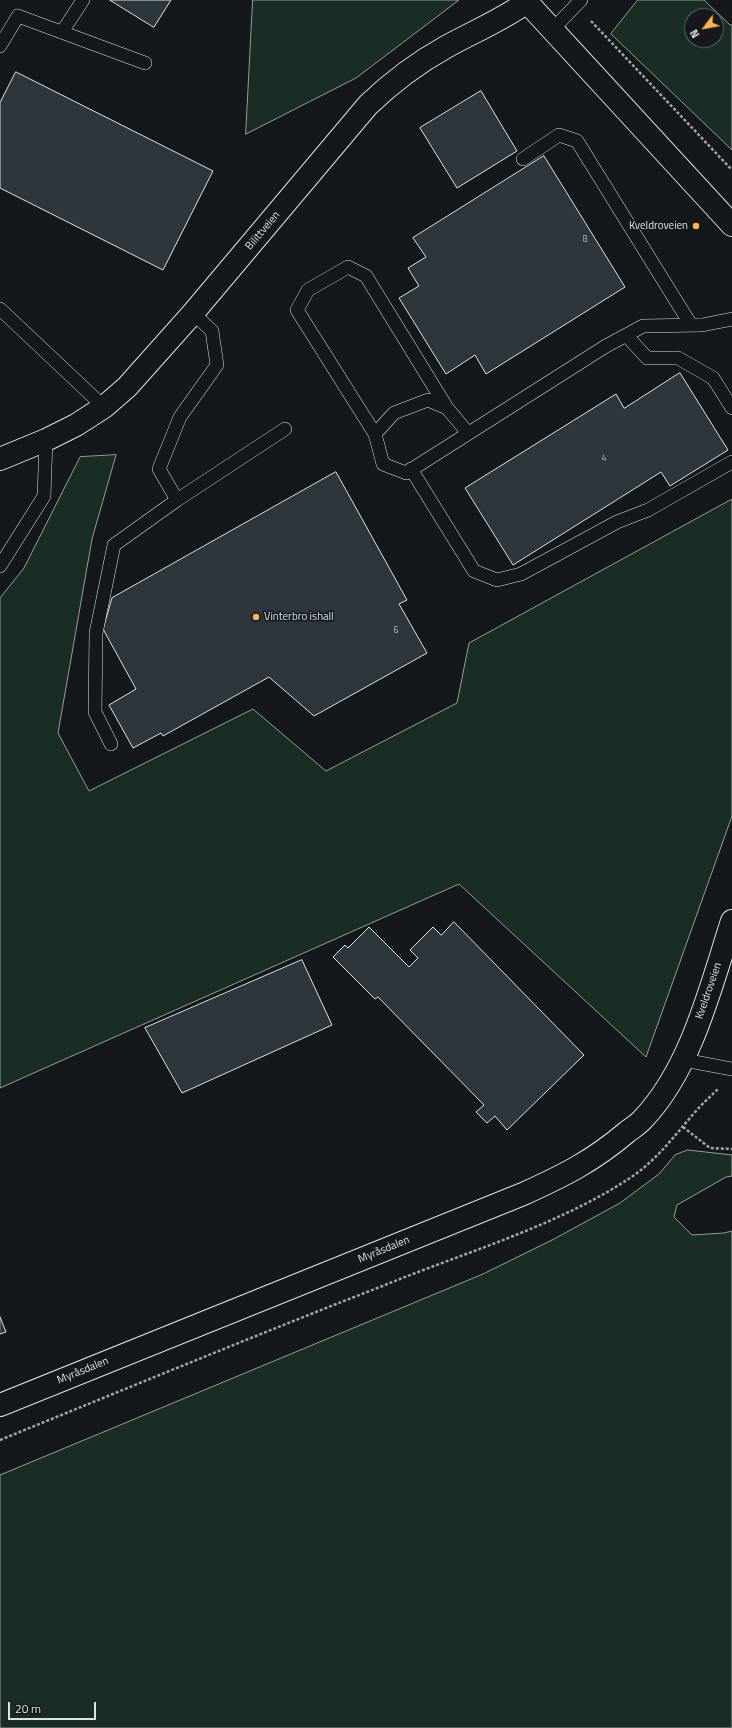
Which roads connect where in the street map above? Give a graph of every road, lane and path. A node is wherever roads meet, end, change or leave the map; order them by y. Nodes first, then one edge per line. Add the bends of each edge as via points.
1 (83, 0) edge
2 (526, 1) edge
3 (578, 3) edge
4 (552, 30) junction
5 (62, 32) junction
6 (0, 46) edge
7 (145, 63) dead end
8 (523, 159) dead end
9 (732, 170) edge
10 (732, 225) edge
11 (0, 308) edge
12 (193, 313) junction
13 (732, 319) edge
14 (691, 325) junction
15 (626, 335) junction
16 (104, 407) junction
17 (447, 408) junction
18 (732, 408) edge
19 (285, 429) dead end
20 (468, 433) junction
21 (375, 434) junction
22 (46, 440) junction
23 (0, 459) edge
24 (732, 462) edge
25 (411, 469) junction
26 (177, 500) junction
27 (0, 566) edge
28 (111, 744) dead end
29 (732, 921) edge
30 (684, 1060) junction
31 (732, 1069) edge
32 (683, 1127) dead end
33 (732, 1150) edge
34 (0, 1405) edge

1 - 5 lane
2 - 4 street
2 - 12 street, Bilittveien via 510,14 418,63 390,84 368,105
3 - 4 lane
3 - 9 path
4 - 10 street
5 - 6 lane via 18,16
5 - 7 lane
8 - 14 lane via 559,135 577,141
11 - 16 lane
12 - 16 street, Bilittveien via 127,387
12 - 26 lane via 212,331 217,365 180,417 159,469
13 - 14 lane
14 - 15 lane via 643,326
15 - 18 lane via 647,358 678,358 713,378
15 - 20 lane
16 - 22 street, Bilittveien
17 - 20 lane
17 - 21 lane via 428,400 394,413
17 - 21 lane via 366,276 348,267 308,290 297,310
19 - 26 lane
20 - 25 lane
21 - 25 lane via 383,464 406,472
22 - 23 street, Bilittveien
22 - 27 lane via 44,496
24 - 25 lane via 648,510 617,522 521,574 497,580 474,571
26 - 28 lane via 114,545 96,633 95,712
29 - 30 street, Kveldroveien
30 - 31 lane
30 - 34 street, Myråsdalen via 658,1101 642,1120 605,1151 570,1172 516,1197
32 - 33 path via 710,1148

